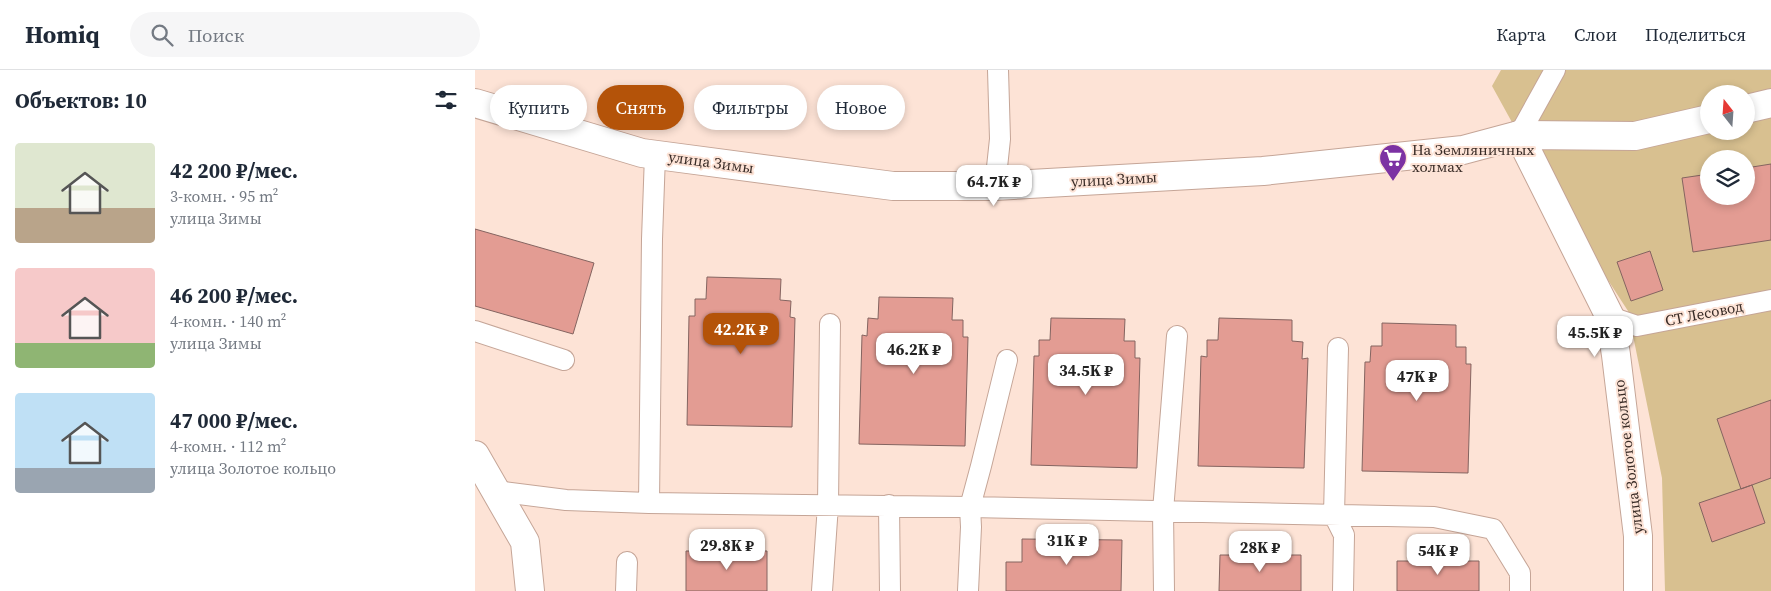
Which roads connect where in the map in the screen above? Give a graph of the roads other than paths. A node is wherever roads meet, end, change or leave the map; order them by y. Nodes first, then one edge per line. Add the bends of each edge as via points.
1 (998, 70) edge
2 (1555, 70) edge
3 (475, 103) edge
4 (1771, 103) edge
5 (1755, 107) edge
6 (1700, 120) edge
7 (1519, 136) junction
8 (655, 154) junction
9 (995, 186) junction
10 (1771, 300) edge
11 (1609, 317) junction
12 (830, 324) dead end
13 (475, 331) edge
14 (1177, 336) dead end
15 (1338, 348) dead end
16 (563, 360) dead end
17 (1007, 360) dead end
18 (475, 455) edge
19 (496, 491) junction
20 (649, 503) junction
21 (828, 505) junction
22 (889, 505) junction
23 (970, 507) junction
24 (1163, 512) junction
25 (1334, 515) junction
26 (627, 562) dead end
27 (530, 591) edge
28 (626, 591) edge
29 (822, 591) edge
30 (890, 591) edge
31 (968, 591) edge
32 (1164, 591) edge
33 (1343, 591) edge
34 (1520, 591) edge
35 (1637, 591) edge

1 - 9 lane via 1000,139
2 - 7 lane
3 - 8 street, улица Зимы via 642,153
4 - 5 street
6 - 7 street, улица Зимы via 1635,136
7 - 9 street, улица Зимы via 1463,150 1263,171
7 - 11 street, улица Золотое кольцо
8 - 9 street, улица Зимы via 893,186
8 - 20 lane
10 - 11 lane, СТ Лесовод via 1637,326
11 - 35 street, улица Золотое кольцо via 1638,536
12 - 21 lane
13 - 16 lane
14 - 24 lane
15 - 25 lane
17 - 23 lane
18 - 19 street
19 - 20 lane via 566,500
19 - 27 street via 525,542
20 - 21 lane
21 - 22 lane
21 - 29 lane
22 - 23 lane
22 - 30 lane
23 - 24 lane
23 - 31 lane
24 - 25 lane
24 - 32 lane
25 - 33 lane via 1344,534
25 - 34 lane via 1434,517 1493,529 1520,573
26 - 28 lane

